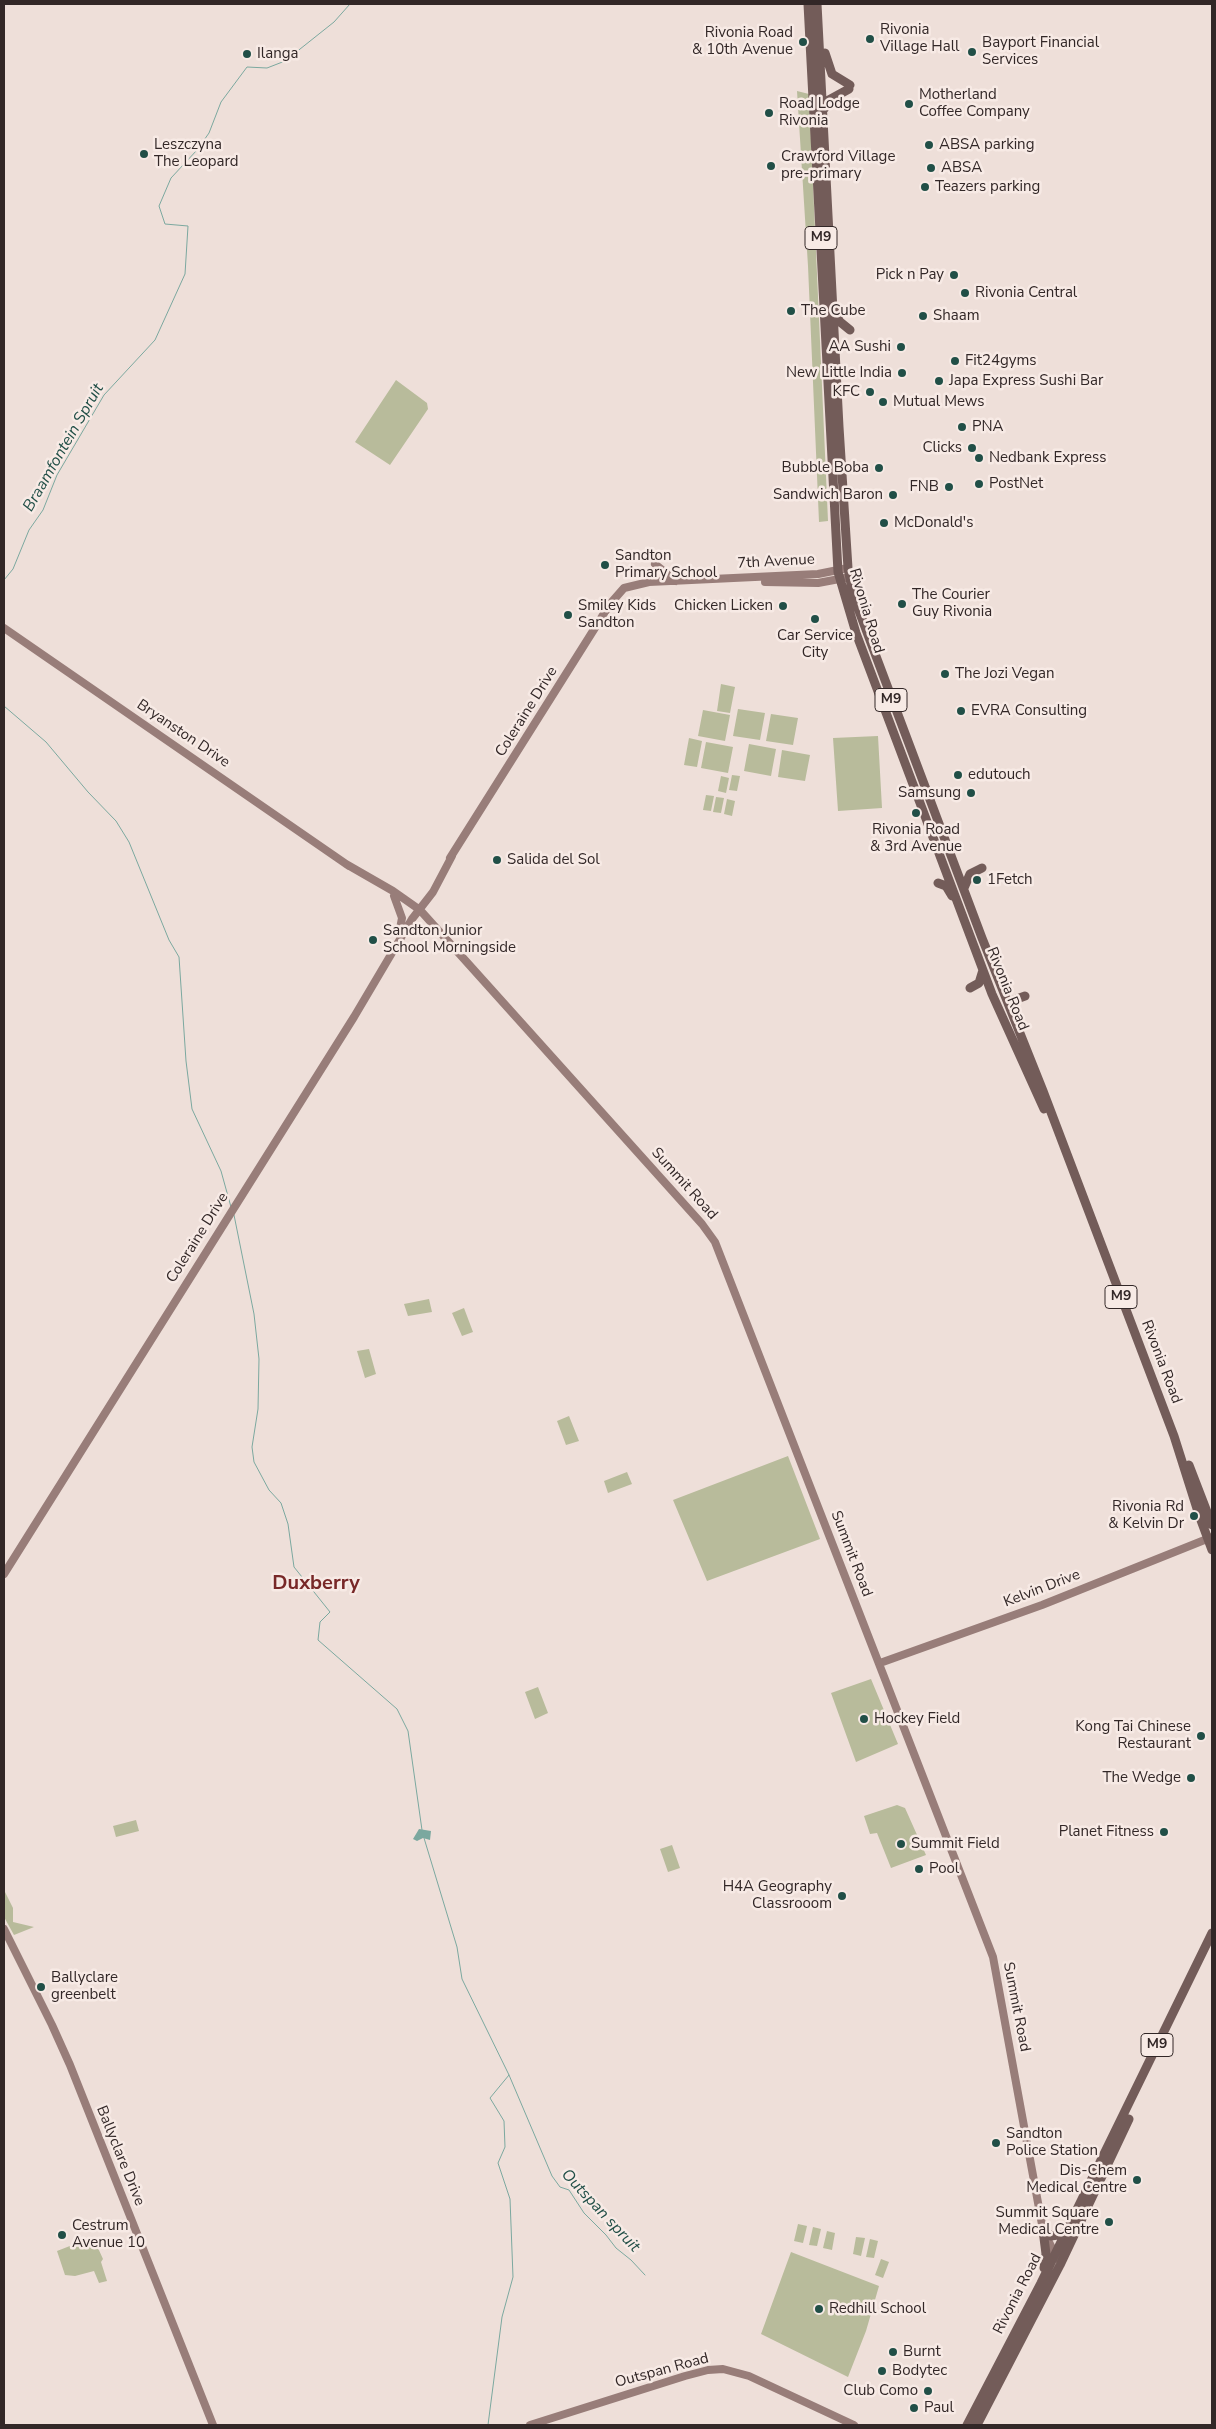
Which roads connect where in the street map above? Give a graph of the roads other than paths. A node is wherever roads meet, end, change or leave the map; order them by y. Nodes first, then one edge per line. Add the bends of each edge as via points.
1 (808, 4) edge
2 (817, 4) edge
3 (818, 16) junction
4 (824, 113) junction
5 (831, 277) junction
6 (835, 350) junction
7 (655, 564) dead end
8 (849, 573) junction
9 (839, 576) junction
10 (676, 581) junction
11 (628, 586) junction
12 (4, 628) edge
13 (346, 864) junction
14 (982, 868) dead end
15 (938, 883) dead end
16 (964, 888) junction
17 (394, 896) junction
18 (417, 912) junction
19 (967, 924) junction
20 (397, 944) junction
21 (983, 968) junction
22 (970, 988) dead end
23 (1025, 996) dead end
24 (1013, 1016) junction
25 (1068, 1157) junction
26 (1174, 1436) junction
27 (1204, 1504) junction
28 (1212, 1516) edge
29 (1212, 1525) edge
30 (1210, 1538) edge
31 (1212, 1550) edge
32 (4, 1574) edge
33 (880, 1662) junction
34 (4, 1929) edge
35 (1212, 1933) edge
36 (1212, 1944) edge
37 (1113, 2152) junction
38 (1102, 2157) junction
39 (1043, 2229) junction
40 (1065, 2234) junction
41 (1055, 2253) junction
42 (1060, 2265) junction
43 (1041, 2283) junction
44 (212, 2425) edge
45 (530, 2425) edge
46 (854, 2425) edge
47 (967, 2425) edge
48 (977, 2425) edge

1 - 9 main road, Rivonia Road / M9
2 - 3 main road, Rivonia Road / M9
3 - 4 main road, Rivonia Road / M9
3 - 4 main road via 829,70 849,87 827,101
4 - 5 main road, Rivonia Road / M9
5 - 6 main road, Rivonia Road / M9
5 - 6 main road via 838,318 849,330
6 - 8 main road, Rivonia Road / M9
7 - 10 main road
8 - 9 main road
8 - 16 main road, Rivonia Road / M9 via 858,612
9 - 10 main road, 7th Avenue
9 - 11 main road, 7th Avenue via 818,583
9 - 19 main road, Rivonia Road / M9 via 856,633
10 - 11 main road, 7th Avenue
11 - 18 main road, Coleraine Drive via 614,596
12 - 13 main road, Bryanston Drive
13 - 17 main road, Bryanston Drive
13 - 18 main road, Bryanston Drive
14 - 16 main road via 970,874
15 - 19 main road via 950,890 961,918
16 - 24 main road, Rivonia Road / M9
17 - 18 main road, Bryanston Drive
17 - 20 main road via 402,921
18 - 20 main road, Coleraine Drive
18 - 33 main road, Summit Road via 605,1115 715,1242
19 - 21 main road, Rivonia Road / M9
20 - 32 main road, Coleraine Drive
21 - 22 main road via 979,983
21 - 25 main road, Rivonia Road / M9 via 1016,1048
23 - 24 main road via 1014,1000
24 - 25 main road, Rivonia Road / M9
25 - 26 main road, Rivonia Road / M9
26 - 27 main road, Rivonia Road / M9
26 - 30 main road, Rivonia Road / M9
27 - 28 main road
27 - 29 main road, Rivonia Road / M9
30 - 31 main road, Rivonia Road / M9
30 - 33 main road, Kelvin Drive via 1042,1605
33 - 39 main road, Summit Road via 995,1965
34 - 44 main road, Ballyclare Drive via 70,2065
35 - 38 main road, Rivonia Road / M9
36 - 37 main road, Rivonia Road / M9
37 - 38 main road
37 - 42 main road, Rivonia Road / M9
38 - 40 main road, Rivonia Road / M9
39 - 40 main road via 1051,2236
39 - 41 main road, Summit Road
39 - 43 main road via 1046,2258
40 - 41 main road, Rivonia Road / M9
41 - 42 main road, Summit Road
41 - 43 main road, Rivonia Road / M9
42 - 48 main road, Rivonia Road / M9
43 - 47 main road, Rivonia Road / M9
45 - 46 main road, Outspan Road via 685,2376 723,2369 749,2376

